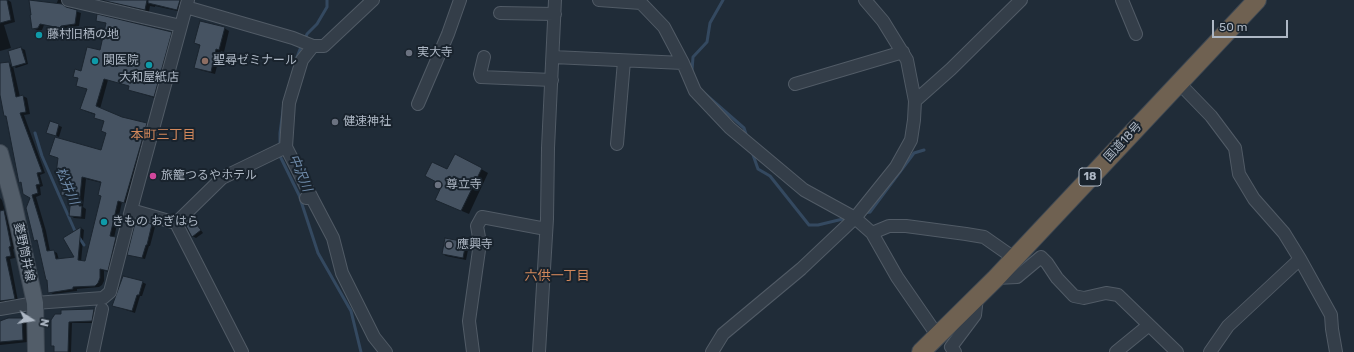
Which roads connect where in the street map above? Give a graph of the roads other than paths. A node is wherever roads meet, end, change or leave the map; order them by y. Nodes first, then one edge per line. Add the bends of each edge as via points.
1 (68, 0) edge
2 (373, 0) edge
3 (460, 0) edge
4 (555, 0) edge
5 (599, 0) edge
6 (866, 0) edge
7 (1021, 0) edge
8 (1122, 0) edge
9 (1257, 0) edge
10 (93, 2) edge
11 (641, 2) edge
12 (187, 3) edge
13 (500, 13) dead end
14 (555, 14) junction
15 (181, 26) junction
16 (1136, 34) dead end
17 (310, 44) junction
18 (903, 52) junction
19 (484, 57) dead end
20 (553, 57) junction
21 (624, 61) junction
22 (683, 63) junction
23 (552, 80) junction
24 (1178, 83) junction
25 (795, 84) dead end
26 (915, 101) junction
27 (418, 104) dead end
28 (617, 144) dead end
29 (285, 147) junction
30 (1, 158) edge
31 (131, 210) junction
32 (854, 218) junction
33 (176, 223) junction
34 (546, 228) junction
35 (872, 233) junction
36 (1014, 258) junction
37 (1300, 259) junction
38 (996, 278) junction
39 (977, 296) junction
40 (35, 302) junction
41 (102, 309) dead end
42 (0, 310) edge
43 (1149, 325) junction
44 (937, 335) junction
45 (36, 352) edge
46 (93, 352) edge
47 (242, 352) edge
48 (386, 352) edge
49 (473, 352) edge
50 (539, 352) edge
51 (712, 352) edge
52 (921, 352) edge
53 (955, 352) edge
54 (1116, 352) edge
55 (1177, 352) edge
56 (1210, 352) edge
57 (1336, 352) edge

1 - 10 street
2 - 17 street via 324,46
3 - 27 street
4 - 14 street
5 - 11 street
6 - 18 street
7 - 26 street
8 - 16 street
9 - 24 highway, 国道18号 / 18
10 - 15 street
11 - 22 street via 664,27
12 - 15 street
12 - 17 street
13 - 14 street
14 - 20 street
15 - 31 street
17 - 29 street via 302,60 289,103
18 - 25 street
18 - 26 street
19 - 23 street via 481,77
20 - 21 street
20 - 23 street
21 - 22 street
21 - 28 street
22 - 32 street via 695,91 730,128 804,190
23 - 34 street
24 - 36 highway, 国道18号 / 18
24 - 37 street via 1211,116 1235,148 1239,174 1254,199 1284,233
26 - 32 street via 910,140 896,168
29 - 33 street via 222,178
29 - 48 street via 309,198 333,238 347,284 374,337
30 - 40 main road, 菱野筒井線
31 - 33 street
31 - 40 street via 110,292 103,298
32 - 35 street
32 - 51 street via 801,269 723,334
33 - 47 street
34 - 49 street via 482,217 477,226 480,243 470,321
34 - 50 street
35 - 36 street via 889,226 906,226 984,237
35 - 44 street via 897,277
36 - 38 highway, 国道18号 / 18
37 - 56 street via 1228,326
37 - 57 street via 1331,315
38 - 39 highway, 国道18号 / 18
38 - 43 street via 1016,277 1040,257 1074,296 1084,298 1106,293 1118,295
39 - 44 highway, 国道18号 / 18
39 - 53 street via 975,315 951,347
40 - 42 street
40 - 45 main road, 菱野筒井線
41 - 46 street
43 - 54 street
43 - 55 street
44 - 52 highway, 国道18号 / 18

